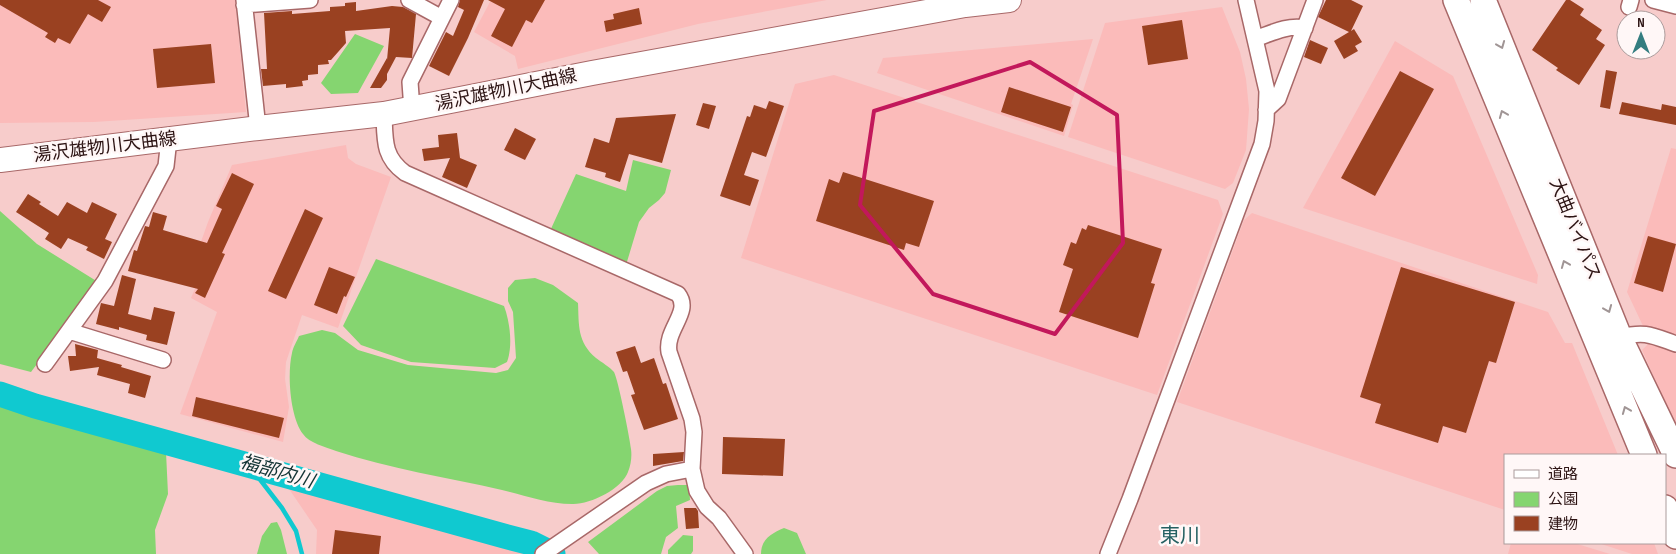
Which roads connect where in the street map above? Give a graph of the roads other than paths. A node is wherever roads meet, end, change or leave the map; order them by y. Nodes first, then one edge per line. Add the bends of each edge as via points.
1 (310, 0) edge
2 (409, 0) edge
3 (450, 0) edge
4 (1009, 0) edge
5 (1246, 0) edge
6 (1315, 0) edge
7 (1456, 0) edge
8 (1483, 0) edge
9 (1653, 0) edge
10 (244, 3) edge
11 (1676, 6) edge
12 (442, 18) junction
13 (1304, 28) junction
14 (1255, 39) junction
15 (412, 110) junction
16 (1266, 110) junction
17 (384, 114) junction
18 (258, 128) junction
19 (169, 139) junction
20 (0, 160) edge
21 (69, 331) junction
22 (1619, 337) junction
23 (1676, 344) edge
24 (163, 360) dead end
25 (46, 364) dead end
26 (1644, 454) edge
27 (1676, 455) edge
28 (692, 469) junction
29 (1666, 511) edge
30 (1676, 536) edge
31 (543, 554) edge
32 (745, 554) edge
33 (1108, 554) edge

1 - 10 street
2 - 12 street
3 - 12 street
4 - 15 main road, 湯沢雄物川大曲線 via 965,5 592,73
5 - 14 street
6 - 13 street
26 -> 7 highway, 大曲バイパス
8 -> 22 highway, 大曲バイパス
9 - 11 street
10 - 18 street
12 - 15 street via 410,82
13 - 14 street via 1285,28
13 - 16 street via 1278,99
14 - 16 street via 1267,91
15 - 17 main road, 湯沢雄物川大曲線
16 - 33 street via 1262,144
17 - 18 main road, 湯沢雄物川大曲線
17 - 28 street via 386,148 396,167 405,173 678,294 683,308 667,342 692,419
18 - 19 main road, 湯沢雄物川大曲線
19 - 20 main road, 湯沢雄物川大曲線
19 - 21 street via 166,166 106,281
21 - 24 street
21 - 25 street
22 - 23 street via 1648,334
22 - 27 highway, 大曲バイパス
28 - 31 street via 646,482
28 - 32 street via 697,490
29 - 30 highway

